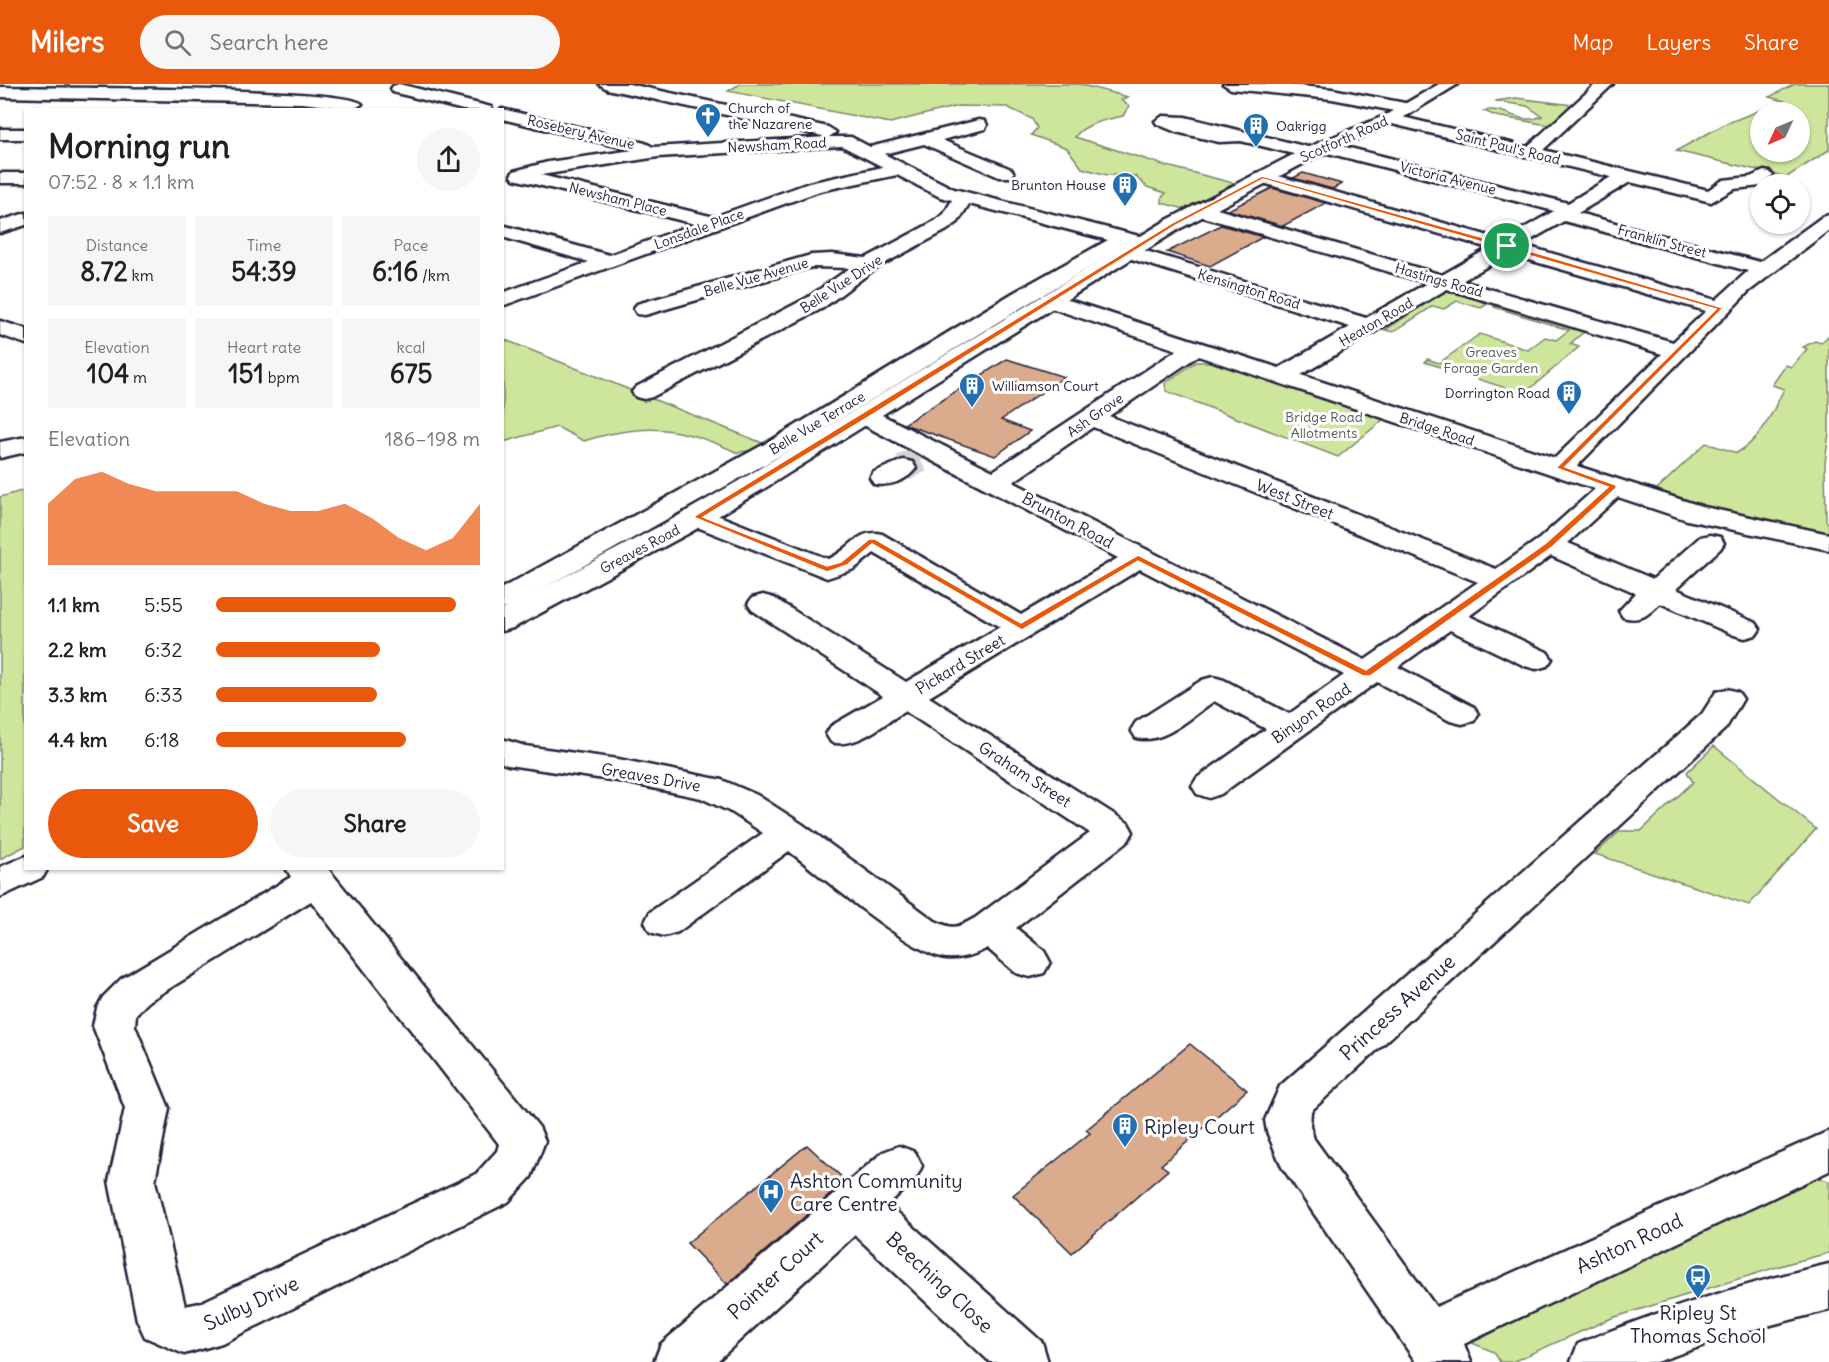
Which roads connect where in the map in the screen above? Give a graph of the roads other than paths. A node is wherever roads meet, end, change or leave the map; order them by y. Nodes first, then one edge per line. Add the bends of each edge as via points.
1 (607, 84) edge
2 (670, 84) edge
3 (1231, 84) edge
4 (1450, 84) edge
5 (1605, 84) edge
6 (405, 87) edge
7 (0, 92) edge
8 (654, 94) junction
9 (348, 107) edge
10 (478, 108) edge
11 (1410, 109) junction
12 (504, 114) edge
13 (1390, 119) junction
14 (979, 125) dead end
15 (0, 134) edge
16 (24, 134) edge
17 (1241, 136) dead end
18 (926, 139) junction
19 (844, 141) junction
20 (1318, 150) junction
21 (658, 152) junction
22 (868, 153) junction
23 (1530, 153) junction
24 (899, 169) junction
25 (511, 172) edge
26 (1005, 173) dead end
27 (1627, 176) junction
28 (1262, 177) junction
29 (0, 178) edge
30 (24, 178) edge
31 (1750, 182) edge
32 (963, 198) junction
33 (1200, 210) junction
34 (1566, 212) junction
35 (24, 220) edge
36 (1829, 221) edge
37 (715, 223) junction
38 (1, 227) edge
39 (24, 231) edge
40 (504, 232) edge
41 (1133, 244) junction
42 (1507, 246) junction
43 (609, 261) junction
44 (869, 264) junction
45 (1763, 268) junction
46 (1445, 282) junction
47 (504, 299) edge
48 (1050, 300) junction
49 (1720, 308) junction
50 (645, 309) dead end
51 (1369, 326) junction
52 (0, 328) edge
53 (24, 336) edge
54 (1195, 348) junction
55 (1678, 351) junction
56 (1281, 377) junction
57 (644, 392) dead end
58 (865, 416) junction
59 (1091, 418) junction
60 (24, 444) edge
61 (0, 450) edge
62 (1560, 468) junction
63 (994, 482) junction
64 (1613, 487) junction
65 (697, 517) junction
66 (1829, 542) edge
67 (1710, 543) dead end
68 (1549, 545) junction
69 (1138, 558) junction
70 (1499, 580) junction
71 (1658, 590) junction
72 (504, 599) edge
73 (763, 604) dead end
74 (1634, 611) dead end
75 (1447, 617) junction
76 (504, 621) edge
77 (1022, 627) junction
78 (1745, 629) dead end
79 (1536, 659) dead end
80 (1371, 671) junction
81 (905, 696) junction
82 (1727, 699) dead end
83 (1462, 714) dead end
84 (1290, 728) junction
85 (1148, 730) dead end
86 (843, 734) dead end
87 (504, 751) edge
88 (1209, 786) dead end
89 (789, 833) junction
90 (26, 870) edge
91 (310, 874) edge
92 (0, 883) edge
93 (664, 922) dead end
94 (989, 928) junction
95 (946, 943) joint
96 (1030, 962) dead end
97 (1829, 1150) edge
98 (899, 1166) dead end
99 (855, 1204) junction
100 (1829, 1287) edge
101 (1437, 1348) edge
102 (1024, 1360) dead end
103 (679, 1362) edge
104 (1596, 1362) edge

1 - 8 street
2 - 8 street
3 - 11 street via 1332,94
4 - 11 street, Scotforth Road
5 - 23 street
6 - 9 street
6 - 10 street
7 - 9 street via 302,98
8 - 19 street via 826,131
11 - 13 street, Scotforth Road
12 - 21 street, Rosebery Avenue
13 - 20 street, Scotforth Road
13 - 23 street, Saint Paul's Road
14 - 18 street
15 - 16 street
17 - 20 street, Victoria Avenue
18 - 22 street
18 - 26 street
19 - 21 street, Newsham Road
19 - 22 street, Newsham Road
20 - 28 street, Scotforth Road
20 - 34 street, Victoria Avenue
21 - 25 street, Newsham Road
22 - 24 street, Newsham Road
23 - 27 street, Saint Paul's Road
24 - 32 street, Newsham Road
24 - 37 street, Lonsdale Place via 815,187
25 - 37 street, Newsham Place
27 - 31 street, Saint Paul's Road via 1719,198 1729,184
27 - 34 street, Heaton Road
28 - 33 street, Scotforth Road
28 - 42 street
29 - 30 street
32 - 41 street, Newsham Road
32 - 44 street, Belle Vue Drive via 951,218 940,226
33 - 41 street, Scotforth Road
33 - 46 street, Hastings Road
34 - 42 street, Heaton Road
34 - 45 street, Franklin Street
35 - 38 street
36 - 45 street
37 - 43 street, Lonsdale Place
38 - 39 street
40 - 43 street
41 - 48 street, Scotforth Road
41 - 51 street, Kensington Road
41 - 72 street, Belle Vue Terrace via 1021,298 781,445
42 - 46 street, Heaton Road
42 - 49 street
43 - 47 street, Lonsdale Place
44 - 50 street, Belle Vue Avenue via 811,261
44 - 57 street, Belle Vue Drive via 815,303
45 - 49 street
46 - 51 street, Heaton Road
46 - 55 street, Hastings Road
48 - 54 street, Bridge Road
48 - 58 street, Greaves Road
49 - 55 street
51 - 56 street, Heaton Road
52 - 53 street
54 - 56 street, Bridge Road
54 - 59 street, Ash Grove
55 - 62 street
56 - 62 street, Bridge Road
58 - 63 street, Brunton Road via 910,464
58 - 65 street, Greaves Road
59 - 63 street, Ash Grove
59 - 70 street, West Street
60 - 61 street
62 - 64 street, Bridge Road
63 - 69 street, Brunton Road
64 - 66 street, Bridge Road via 1707,516
64 - 68 street, Binyon Road
65 - 76 street, Greaves Road
65 - 77 street via 827,569 844,564 872,540
67 - 71 street
68 - 70 street, Binyon Road
68 - 71 street
69 - 77 street, Pickard Street
69 - 80 street, Brunton Road
70 - 75 street, Binyon Road
71 - 74 street
71 - 78 street
73 - 81 street, Graham Street
75 - 79 street
75 - 80 street, Binyon Road
77 - 81 street, Pickard Street
80 - 83 street, Brunton Road
80 - 84 street, Binyon Road
81 - 86 street, Pickard Street
81 - 94 street, Graham Street via 1115,832
82 - 101 street, Princess Avenue via 1714,721 1302,1092 1287,1113 1288,1132 1298,1153
84 - 85 street via 1213,687
84 - 88 street, Binyon Road
87 - 89 street, Greaves Drive via 520,757 710,788 745,804
89 - 93 street
89 - 95 street, Greaves Drive via 921,931
90 - 92 street
91 - 91 street, Sulby Drive via 135,990 117,1008 114,1026 147,1108 132,1181 162,1320 184,1330 204,1326 492,1188 515,1163 523,1141
94 - 95 street, Graham Street via 968,941
94 - 96 street
97 - 101 street, Ashton Road
98 - 99 street, Pointer Court
99 - 102 street, Beeching Close
99 - 103 street, Pointer Court
100 - 104 street via 1711,1319

